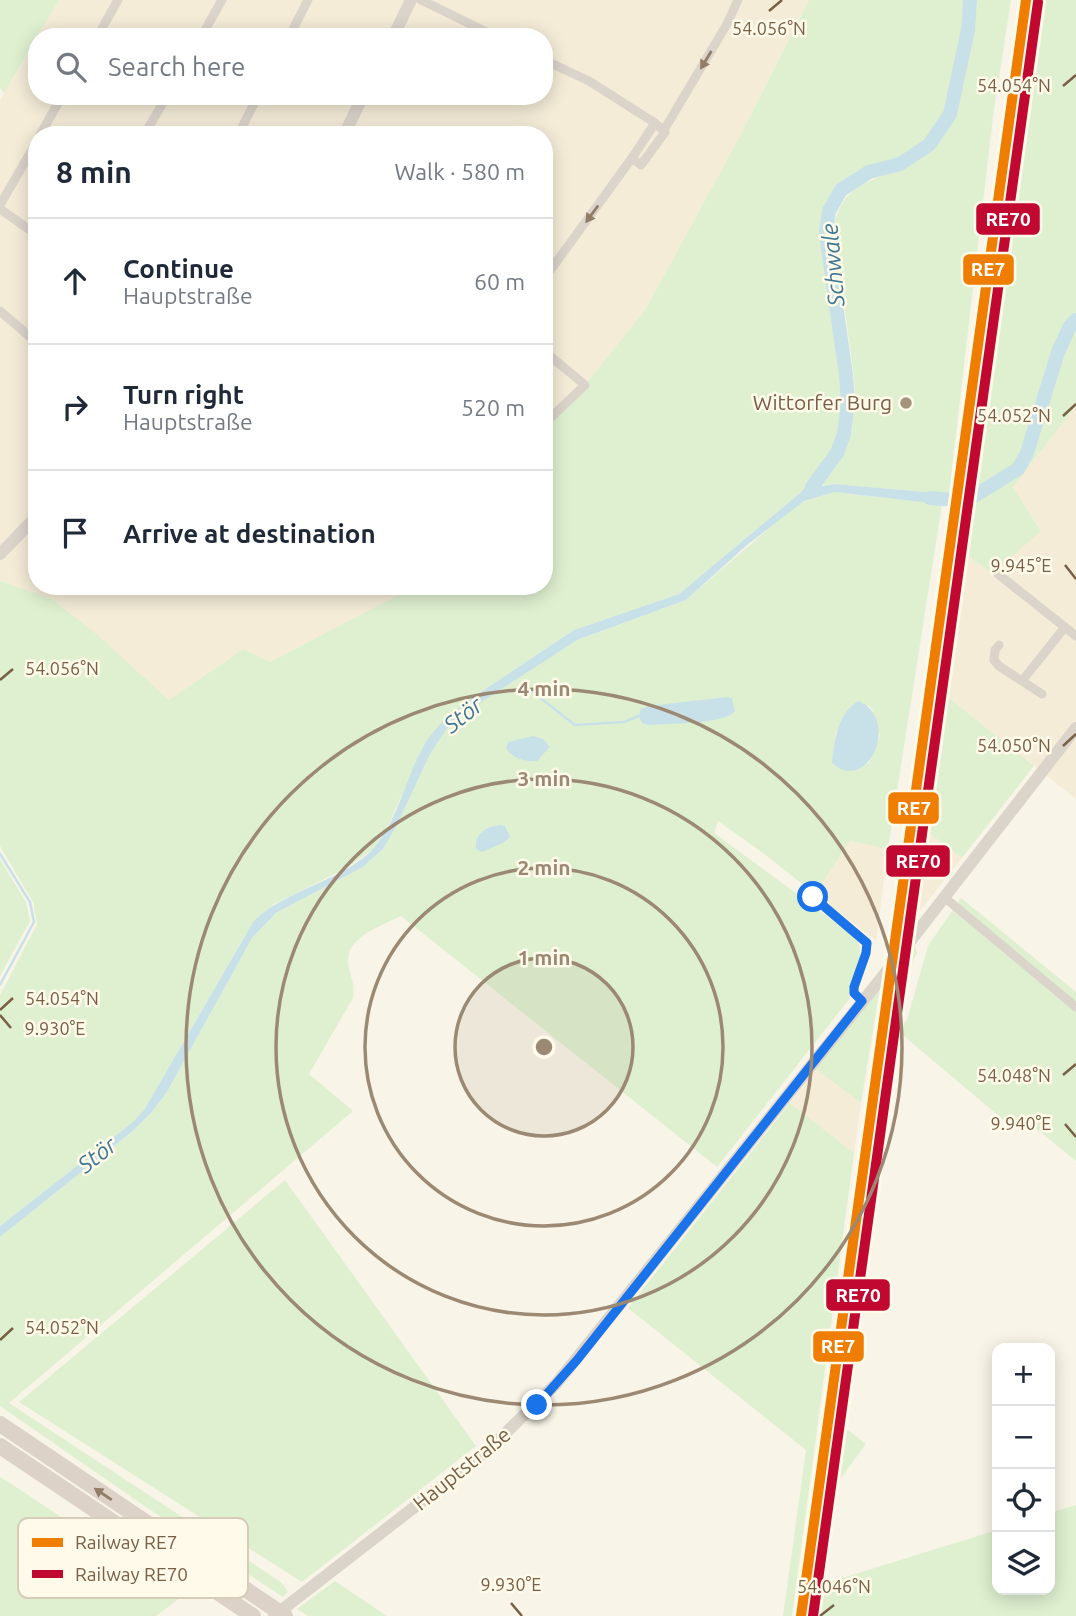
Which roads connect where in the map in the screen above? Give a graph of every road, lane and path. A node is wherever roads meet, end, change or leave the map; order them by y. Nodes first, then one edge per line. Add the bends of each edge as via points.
1 (118, 0) edge
2 (222, 0) edge
3 (308, 0) edge
4 (411, 0) edge
5 (421, 0) edge
6 (738, 0) edge
7 (102, 28) edge
8 (206, 28) edge
9 (294, 28) edge
10 (397, 28) edge
11 (479, 28) edge
12 (553, 64) edge
13 (57, 105) edge
14 (162, 105) edge
15 (253, 105) edge
16 (359, 105) edge
17 (655, 123) junction
18 (45, 126) edge
19 (149, 126) edge
20 (243, 126) edge
21 (348, 126) edge
22 (664, 130) junction
23 (28, 157) edge
24 (632, 158) junction
25 (0, 207) edge
26 (28, 228) edge
27 (553, 267) edge
28 (0, 312) edge
29 (28, 335) edge
30 (553, 358) edge
31 (553, 415) edge
32 (28, 525) edge
33 (0, 554) edge
34 (998, 574) dead end
35 (1065, 627) junction
36 (1076, 636) edge
37 (999, 645) dead end
38 (1022, 681) junction
39 (1042, 694) dead end
40 (1076, 728) edge
41 (813, 897) dead end
42 (944, 897) junction
43 (862, 1001) junction
44 (1076, 1007) edge
45 (0, 1424) edge
46 (0, 1446) edge
47 (107, 1518) edge
48 (140, 1518) edge
49 (248, 1591) edge
50 (226, 1598) edge
51 (250, 1614) edge
52 (274, 1616) edge
53 (285, 1616) edge

1 - 7 street
2 - 8 street
3 - 9 street
4 - 10 street
5 - 11 street
6 -> 22 street
12 - 17 street
13 - 18 street
14 - 19 street
15 - 20 street
16 - 21 street
17 - 22 street
17 - 24 street
22 - 24 street via 641,165
23 - 25 street
24 -> 27 street
25 - 26 street
28 - 29 street
30 - 31 street via 585,384
32 - 33 street
34 - 35 street
35 - 36 street
35 - 38 street
37 - 38 street via 994,660
38 - 39 street
40 - 42 street, Hauptstraße
41 - 43 street via 867,943 854,987
42 - 43 street, Hauptstraße
42 - 44 street
43 - 52 street, Hauptstraße via 543,1398 488,1450
48 -> 45 highway
46 - 47 highway
53 -> 49 highway
50 - 51 highway

